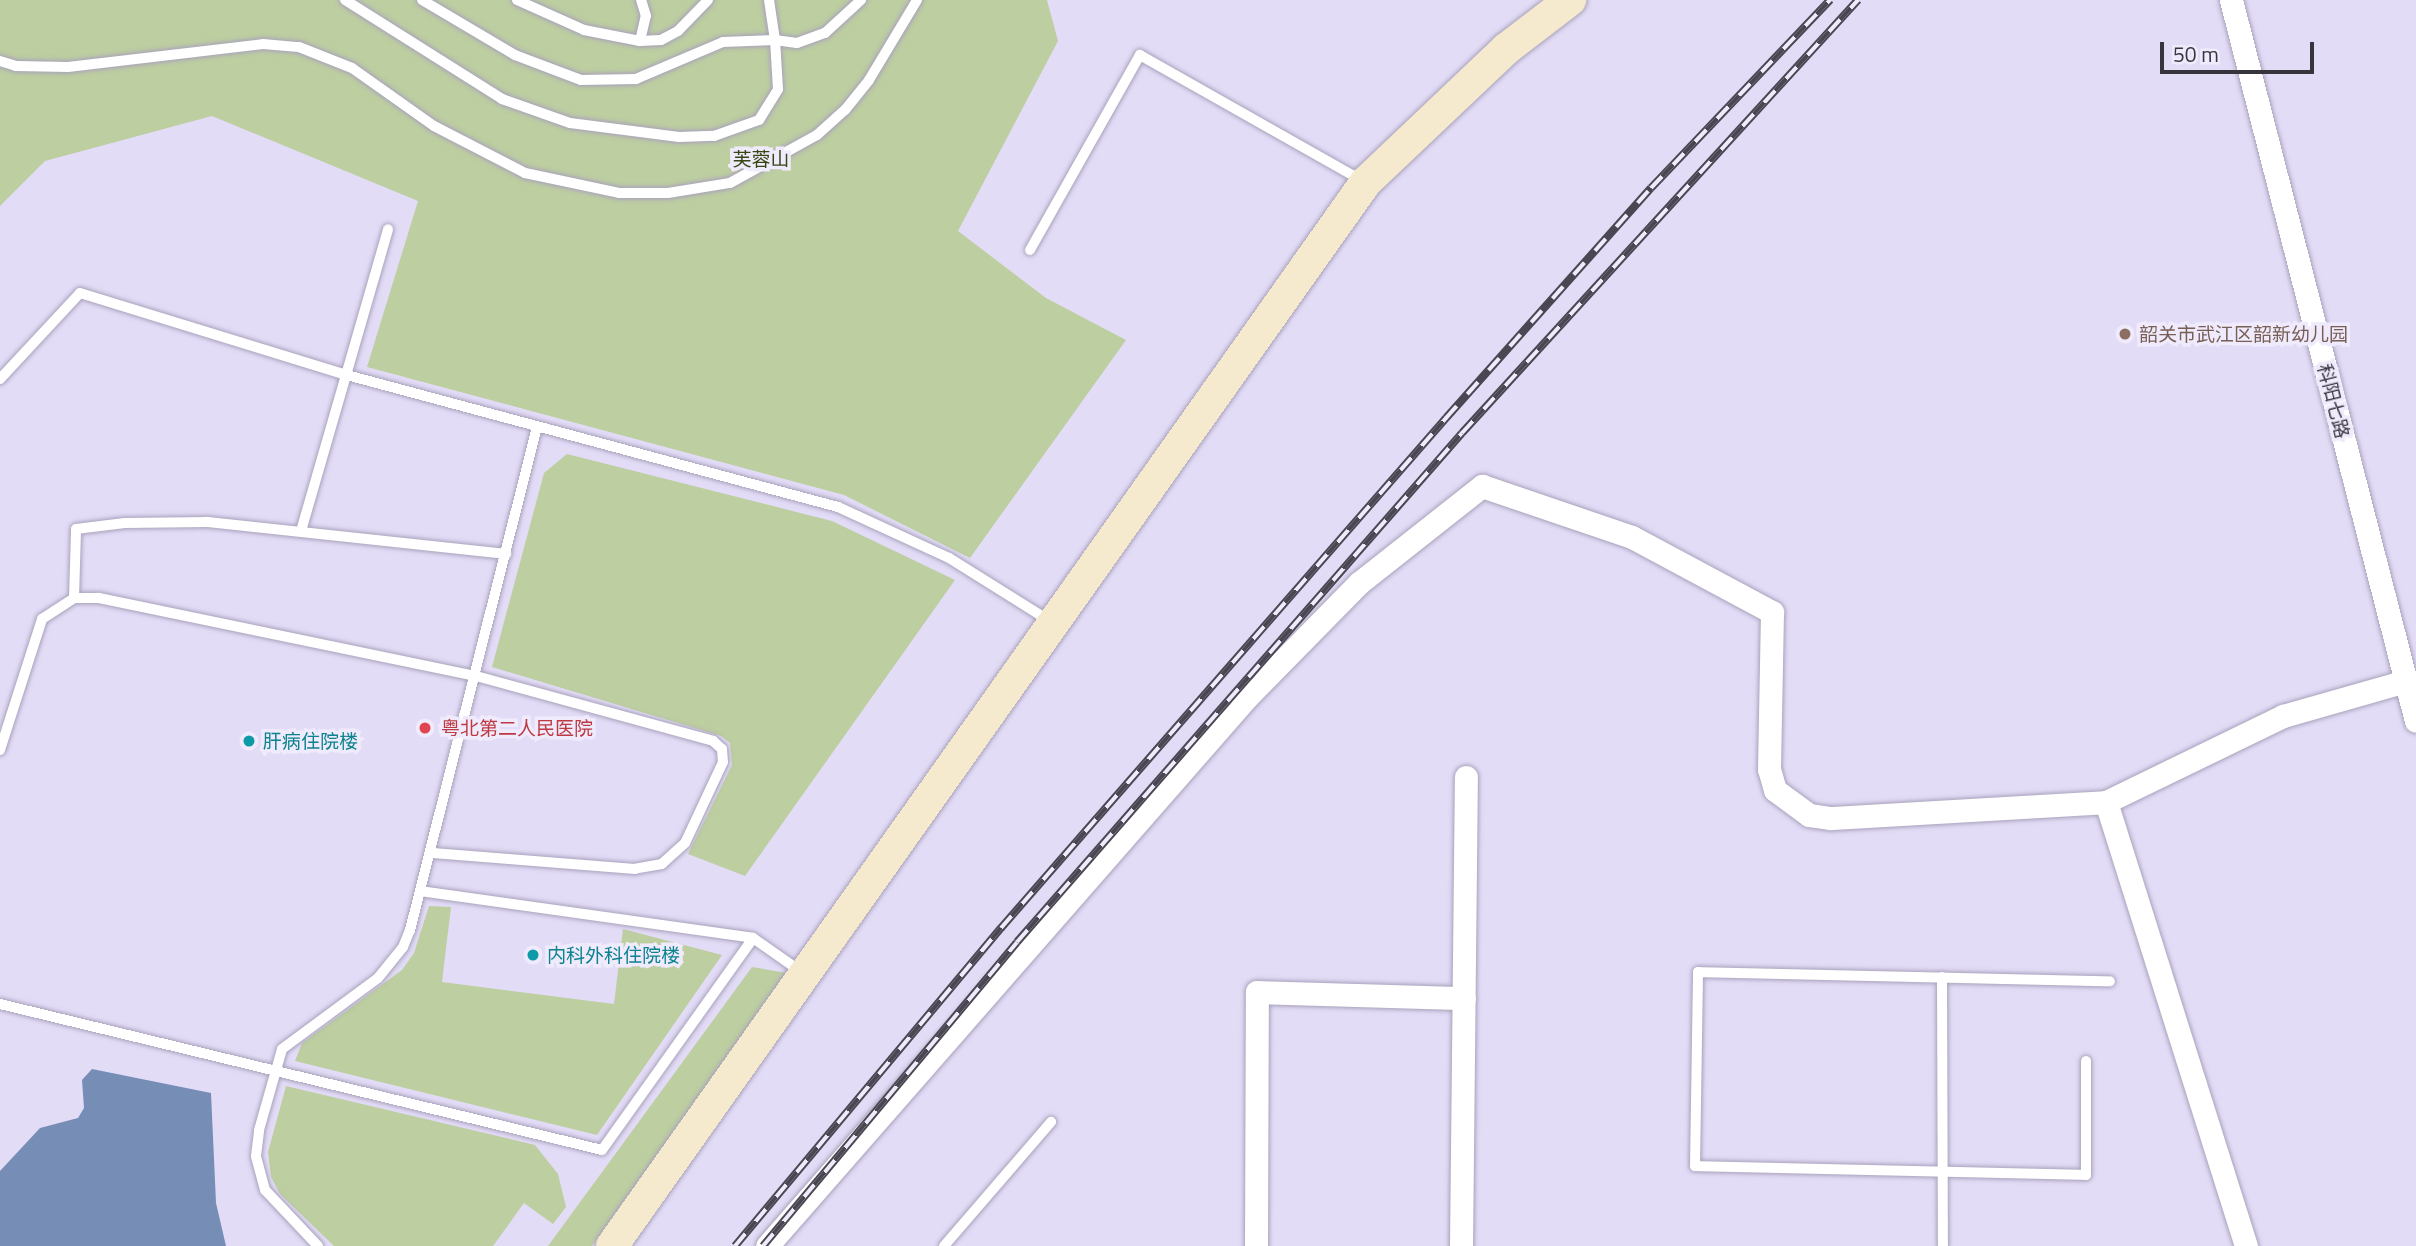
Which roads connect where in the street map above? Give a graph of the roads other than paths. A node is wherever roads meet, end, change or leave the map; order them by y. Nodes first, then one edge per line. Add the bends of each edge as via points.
1 (345, 0) edge
2 (422, 0) edge
3 (517, 0) edge
4 (641, 0) edge
5 (708, 0) edge
6 (769, 0) edge
7 (861, 0) edge
8 (917, 0) edge
9 (1570, 0) edge
10 (2231, 0) edge
11 (775, 40) junction
12 (640, 41) junction
13 (0, 61) edge
14 (1366, 182) junction
15 (388, 229) dead end
16 (1030, 250) dead end
17 (343, 374) junction
18 (0, 379) edge
19 (537, 427) junction
20 (301, 531) junction
21 (506, 554) junction
22 (74, 598) junction
23 (1055, 624) junction
24 (476, 676) junction
25 (2406, 681) junction
26 (2416, 722) edge
27 (4, 726) edge
28 (0, 750) edge
29 (1466, 777) dead end
30 (2106, 802) junction
31 (430, 853) junction
32 (420, 891) junction
33 (753, 938) junction
34 (805, 975) junction
35 (1942, 977) junction
36 (2110, 981) dead end
37 (1464, 998) junction
38 (0, 1004) edge
39 (2086, 1061) dead end
40 (275, 1072) junction
41 (1051, 1122) dead end
42 (1942, 1172) junction
43 (318, 1246) edge
44 (612, 1246) edge
45 (767, 1246) edge
46 (944, 1246) edge
47 (1256, 1246) edge
48 (1461, 1246) edge
49 (1943, 1246) edge
50 (2246, 1246) edge

1 - 11 lane via 471,81 536,113 570,123 679,137 714,136 759,120 778,89
2 - 11 lane via 515,55 582,80 636,79 723,42
3 - 12 lane via 584,30
4 - 12 lane via 646,16
5 - 12 lane via 678,32 661,40
6 - 11 lane
7 - 11 lane via 825,33 797,43
8 - 13 lane via 869,80 817,135 730,183 668,193 619,193 525,173 434,127 352,68 299,47 263,44 68,67 16,66
9 - 14 main road via 1506,49
10 - 25 street, 科阳七路
14 - 16 lane via 1140,55
14 - 23 main road
15 - 17 lane
17 - 18 lane via 80,293
17 - 19 lane
17 - 20 lane
19 - 21 lane
19 - 23 lane via 838,508 949,558
20 - 21 lane
20 - 22 lane via 208,523 125,523 76,529
21 - 24 lane
22 - 24 lane via 99,598
22 - 27 lane via 42,619
23 - 34 main road
24 - 31 lane
24 - 31 lane via 713,741 722,749 723,762 685,843 662,864 635,869
25 - 26 street, 科阳七路
25 - 30 street via 2283,716
27 - 28 lane
29 - 37 street
30 - 45 street via 1831,818 1809,814 1775,790 1769,769 1772,611 1632,537 1482,486 1359,583 1247,697
30 - 50 street
31 - 32 lane
32 - 33 lane
32 - 40 lane via 410,930 392,964 282,1049
33 - 34 lane
33 - 40 lane via 602,1150
34 - 44 main road
35 - 36 lane
35 - 42 lane
35 - 42 lane via 1698,972 1695,1166
37 - 47 street via 1257,992
37 - 48 street
38 - 40 lane
39 - 42 lane via 2086,1175
40 - 43 lane via 259,1130 258,1175 276,1204
41 - 46 lane
42 - 49 lane

